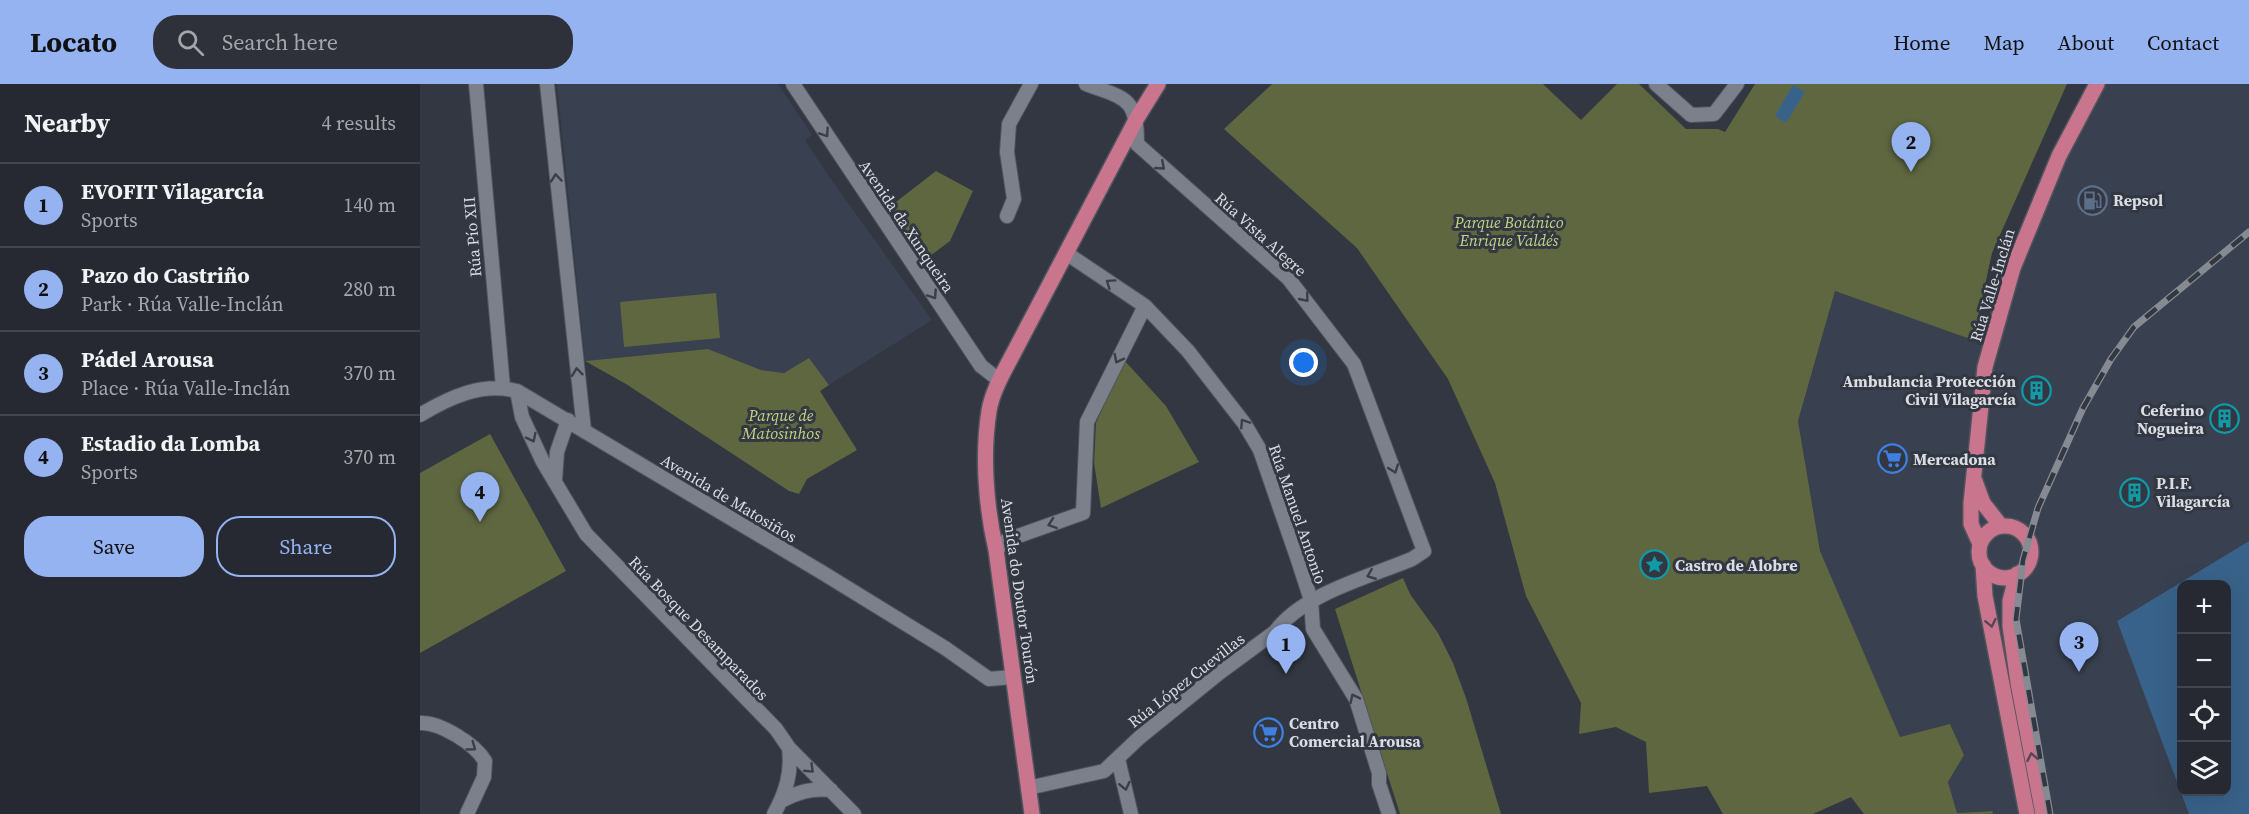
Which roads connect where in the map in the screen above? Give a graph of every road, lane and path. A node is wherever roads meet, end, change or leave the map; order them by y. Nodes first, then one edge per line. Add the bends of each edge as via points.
1 (476, 84) edge
2 (547, 84) edge
3 (793, 84) edge
4 (1031, 84) edge
5 (1086, 84) edge
6 (1158, 84) edge
7 (1656, 84) edge
8 (1737, 84) edge
9 (2097, 84) edge
10 (1137, 118) junction
11 (1007, 216) dead end
12 (1066, 253) junction
13 (1145, 306) junction
14 (999, 380) junction
15 (510, 389) junction
16 (420, 415) edge
17 (568, 420) junction
18 (584, 430) junction
19 (1974, 476) junction
20 (555, 482) junction
21 (2001, 526) junction
22 (1980, 544) junction
23 (996, 550) junction
24 (1424, 552) joint
25 (1983, 565) junction
26 (2017, 574) junction
27 (1311, 600) junction
28 (1013, 677) junction
29 (420, 723) edge
30 (789, 748) junction
31 (1118, 759) junction
32 (1028, 788) junction
33 (831, 790) junction
34 (777, 808) edge
35 (467, 814) edge
36 (854, 814) edge
37 (1032, 814) edge
38 (1131, 814) edge
39 (1389, 814) edge
40 (2027, 814) edge
41 (2043, 814) edge

1 - 15 street, Rúa Pío XII
18 -> 2 street
3 -> 14 street, Avenida da Xunqueira via 981,366
4 - 11 street via 1009,124 1006,152 1014,199
5 - 10 street via 1125,98
6 - 10 main road, Avenida do Doutor Tourón
7 - 8 street via 1691,116 1714,114
9 - 19 main road, Rúa Valle-Inclán via 2060,156 2013,268 1985,367
10 - 12 main road, Avenida do Doutor Tourón
10 -> 24 street, Rúa Vista Alegre via 1137,144 1288,278 1354,364
13 -> 12 street, Rúa Manuel Antonio
12 - 14 main road, Avenida do Doutor Tourón
13 -> 23 street via 1087,422 1083,513 1007,540
27 -> 13 street, Rúa Manuel Antonio via 1260,450 1217,387
14 - 23 main road, Avenida do Doutor Tourón via 989,410 987,452 989,519
15 - 16 street via 484,388 463,394
15 - 17 street, Avenida de Matosiños
15 -> 20 street, Rúa Bosque Desamparados
17 - 18 street, Avenida de Matosiños
17 - 20 street via 557,452
18 - 28 street, Avenida de Matosiños via 945,648 989,679
19 - 21 main road, Rúa Valle-Inclán via 1983,503
19 - 22 main road, Rúa Valle-Inclán via 1971,524
20 - 30 street, Rúa Bosque Desamparados via 596,546 776,729
21 - 22 main road via 1988,532
21 - 26 main road, Rúa Valle-Inclán via 2018,529 2029,541 2030,558
22 - 25 main road, Rúa Valle-Inclán
23 - 28 main road, Avenida do Doutor Tourón
24 -> 27 street, Rúa López Cuevillas
25 - 26 main road via 2002,577
25 -> 40 main road, Rúa Valle-Inclán via 1985,596
41 -> 26 main road, Rúa Valle-Inclán via 2010,626 2010,601
27 - 31 street, Rúa López Cuevillas
39 -> 27 street, Rúa Manuel Antonio via 1356,699 1313,629
28 - 32 main road, Avenida do Doutor Tourón
29 -> 35 street via 438,725 474,748 485,760 484,777
30 -> 33 street, Rúa Bosque Desamparados
30 - 34 street via 789,778
31 - 32 street, Rúa López Cuevillas via 1104,771
31 -> 38 street
32 - 37 main road, Avenida do Doutor Tourón
33 - 34 street via 803,790
33 - 36 street, Rúa Bosque Desamparados

